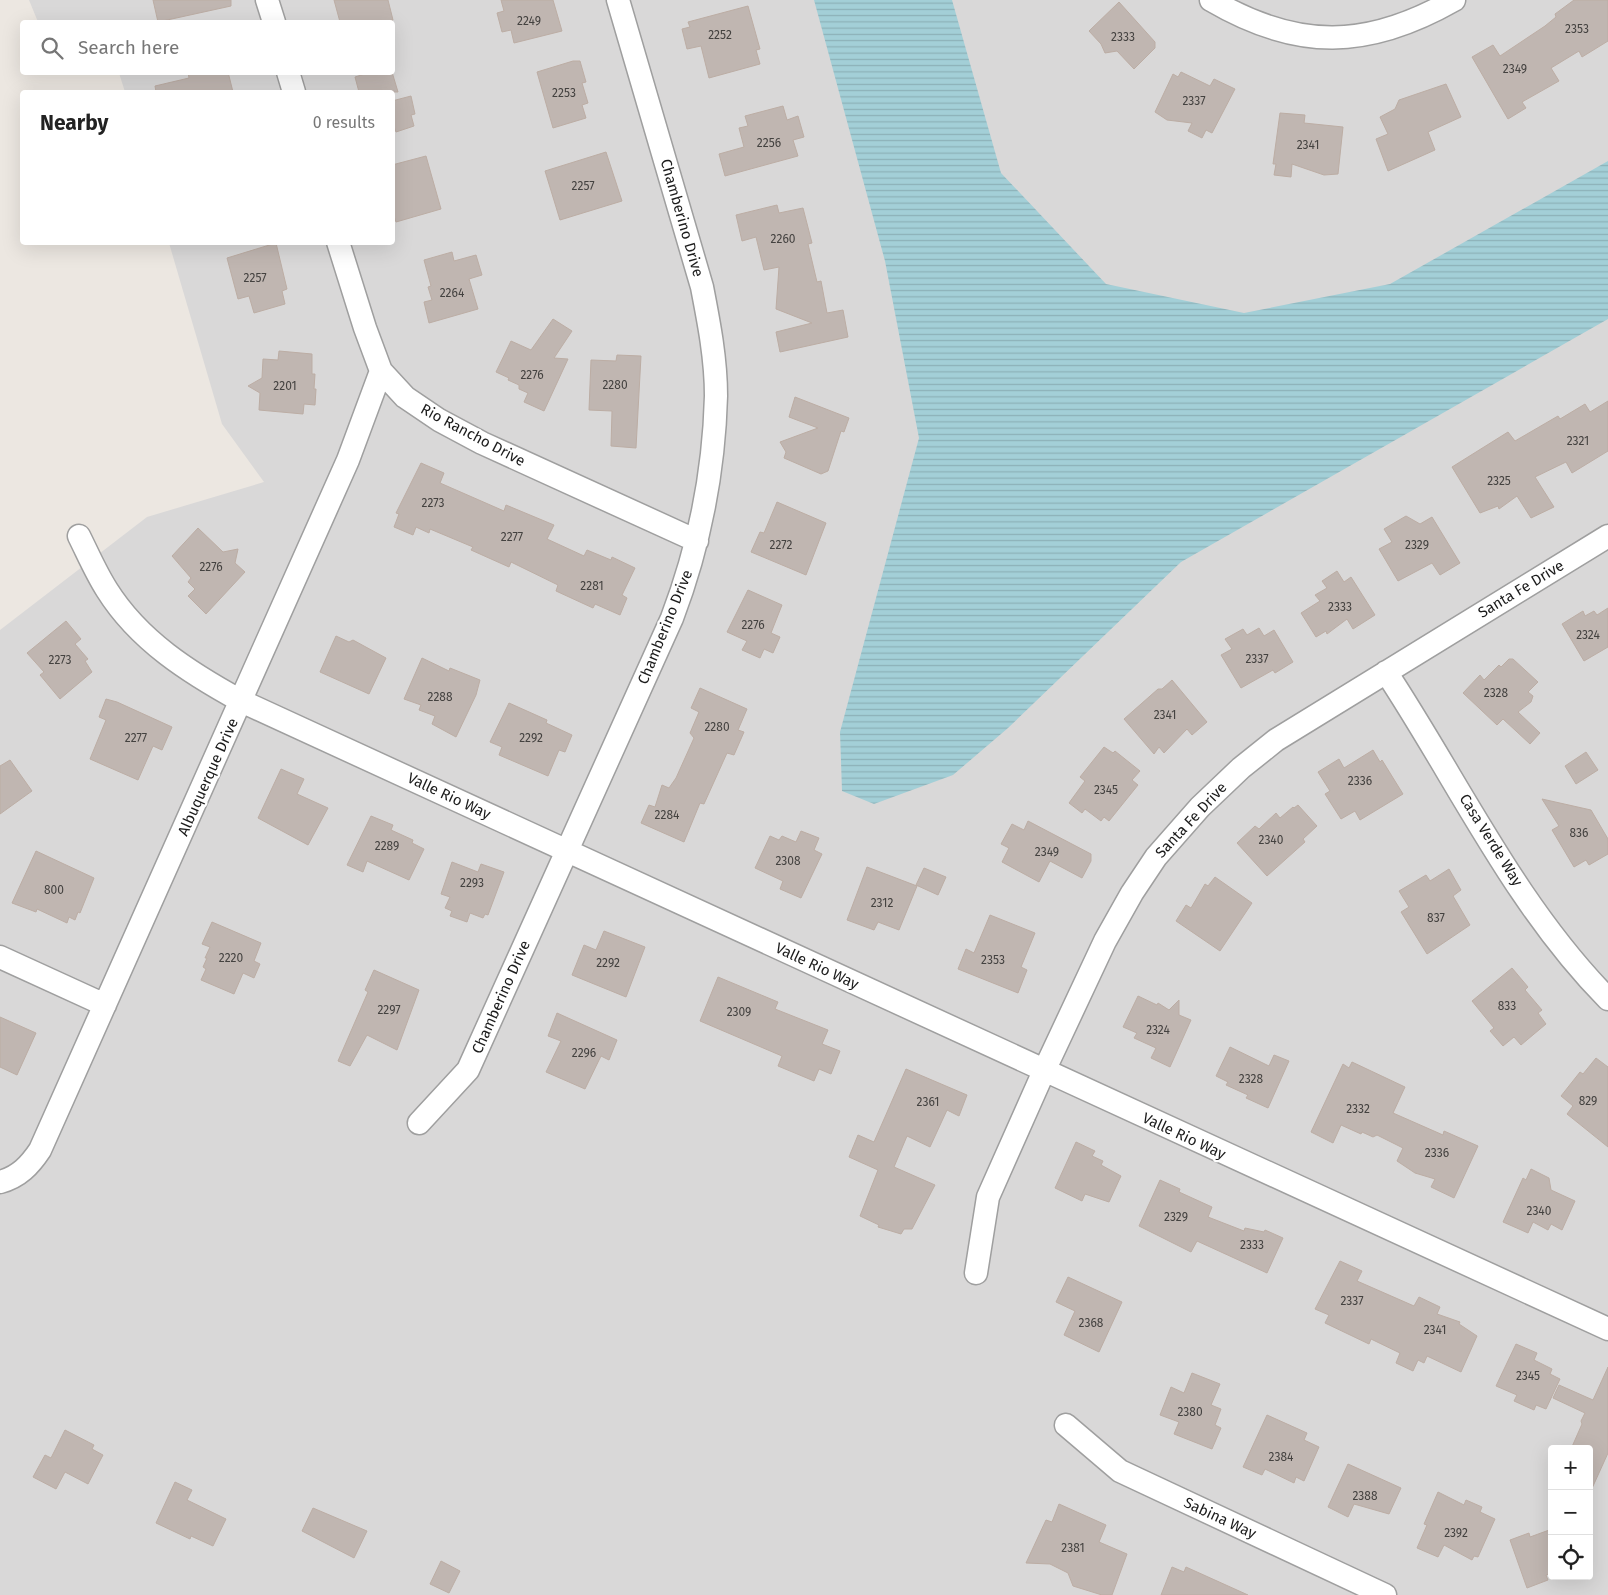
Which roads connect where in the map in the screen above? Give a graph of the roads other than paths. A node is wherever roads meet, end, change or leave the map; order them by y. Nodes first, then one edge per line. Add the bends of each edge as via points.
1 (267, 0) edge
2 (618, 0) edge
3 (1211, 0) edge
4 (1454, 0) edge
5 (273, 20) edge
6 (289, 75) edge
7 (293, 90) edge
8 (339, 245) edge
9 (381, 371) junction
10 (79, 536) dead end
11 (1608, 536) edge
12 (698, 541) junction
13 (1386, 672) junction
14 (242, 701) junction
15 (567, 851) junction
16 (0, 957) edge
17 (1608, 999) edge
18 (105, 1005) junction
19 (1044, 1071) junction
20 (419, 1122) dead end
21 (10, 1178) edge
22 (976, 1273) dead end
23 (1608, 1330) edge
24 (1066, 1425) dead end
25 (1385, 1595) edge

1 - 5 street
2 - 12 street, Chamberino Drive via 702,287 710,326 716,396 706,500
3 - 4 street via 1242,18 1278,30 1320,38 1362,36 1395,28
6 - 7 street
8 - 9 street, Rio Rancho Drive
9 - 12 street, Rio Rancho Drive via 405,397 448,425
9 - 14 street, Albuquerque Drive via 348,460
10 - 14 street, Valle Rio Way via 107,590 153,643 181,666
11 - 13 street, Santa Fe Drive
12 - 15 street, Chamberino Drive via 672,618
13 - 17 street, Casa Verde Way via 1550,932
13 - 19 street, Santa Fe Drive via 1276,740 1241,768 1200,806 1156,857 1105,941
14 - 15 street, Valle Rio Way
14 - 18 street, Albuquerque Drive
15 - 19 street, Valle Rio Way
15 - 20 street, Chamberino Drive via 468,1070
16 - 18 street
18 - 21 street, Albuquerque Drive via 40,1150 30,1164
19 - 22 street, Santa Fe Drive via 988,1197
19 - 23 street, Valle Rio Way
24 - 25 street, Sabina Way via 1120,1471

